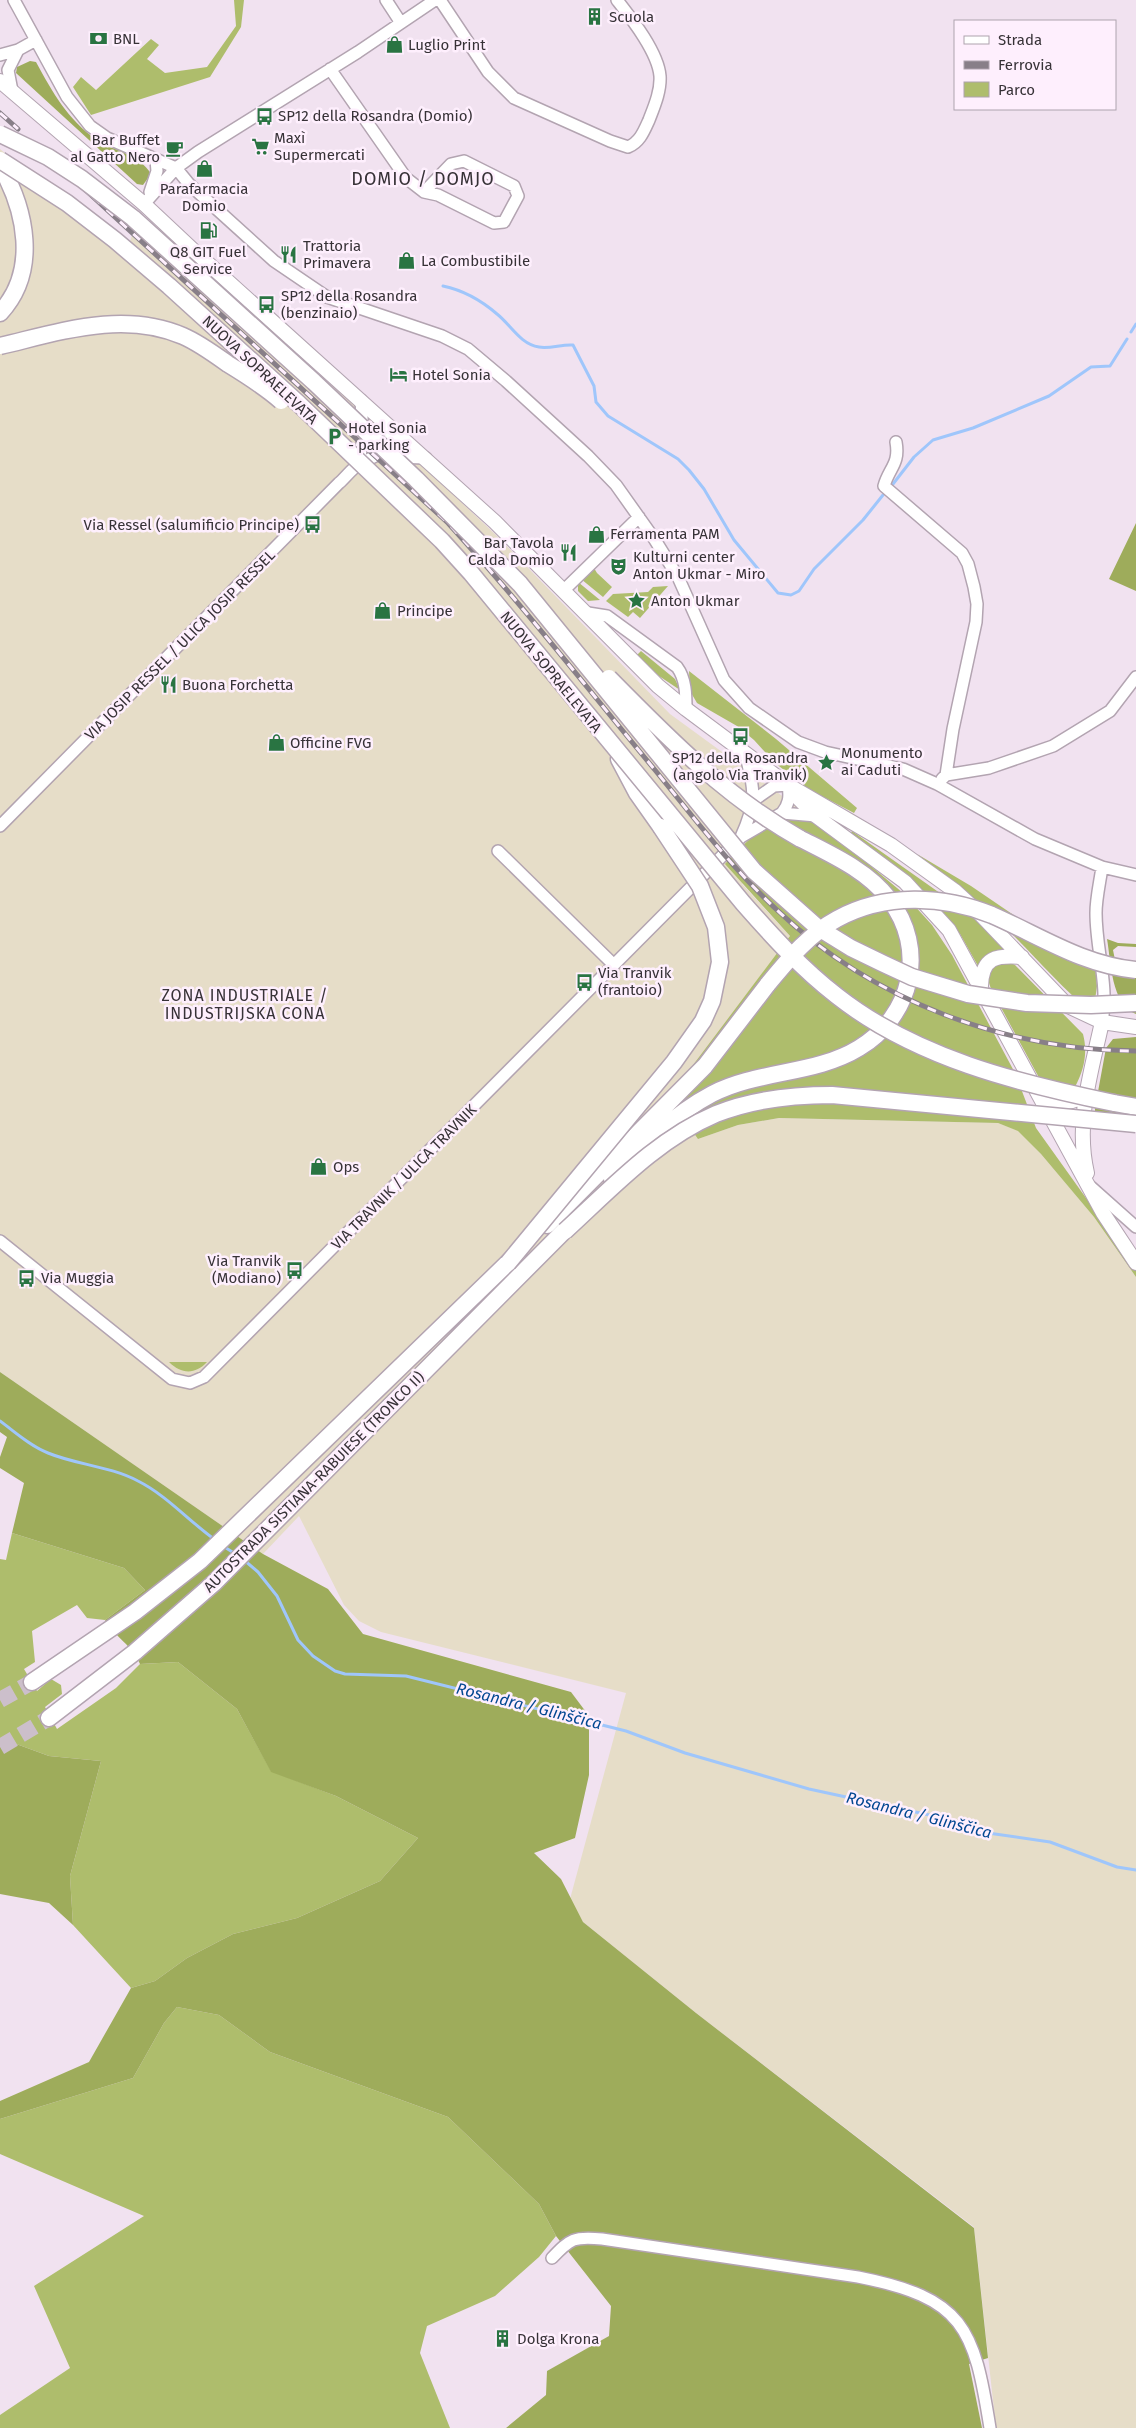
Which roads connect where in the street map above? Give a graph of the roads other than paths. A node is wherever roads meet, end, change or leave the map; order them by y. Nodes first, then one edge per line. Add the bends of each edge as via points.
1 (14, 0) edge
2 (386, 0) edge
3 (435, 0) edge
4 (440, 0) edge
5 (616, 0) edge
6 (401, 22) junction
7 (36, 40) junction
8 (18, 50) junction
9 (0, 55) edge
10 (330, 69) junction
11 (0, 81) edge
12 (12, 91) junction
13 (0, 134) edge
14 (0, 160) edge
15 (156, 160) junction
16 (0, 164) edge
17 (176, 168) junction
18 (424, 192) junction
19 (144, 204) junction
20 (0, 313) edge
21 (0, 346) edge
22 (361, 400) junction
23 (393, 428) junction
24 (896, 442) dead end
25 (363, 444) junction
26 (376, 458) junction
27 (426, 458) junction
28 (359, 464) junction
29 (639, 517) junction
30 (442, 541) junction
31 (520, 584) junction
32 (564, 590) junction
33 (588, 613) junction
34 (1136, 677) edge
35 (686, 709) junction
36 (613, 748) junction
37 (745, 753) junction
38 (946, 776) junction
39 (937, 784) junction
40 (788, 786) junction
41 (754, 800) junction
42 (782, 813) junction
43 (816, 816) junction
44 (0, 826) edge
45 (741, 837) junction
46 (498, 851) dead end
47 (1102, 867) junction
48 (1136, 875) edge
49 (1022, 957) junction
50 (614, 965) junction
51 (1136, 970) edge
52 (981, 986) junction
53 (1136, 1003) edge
54 (1102, 1022) junction
55 (1136, 1027) edge
56 (1086, 1093) junction
57 (1041, 1098) junction
58 (1136, 1107) edge
59 (1136, 1124) edge
60 (1090, 1186) junction
61 (1136, 1227) edge
62 (565, 1231) junction
63 (0, 1241) edge
64 (1136, 1262) edge
65 (508, 1263) junction
66 (32, 1682) tunnel mouth
67 (49, 1718) tunnel mouth
68 (552, 2258) dead end
69 (990, 2428) edge

1 - 7 street
2 - 6 street
3 - 6 street
4 - 5 street via 488,72 510,95 527,106 628,146 637,142 646,128 657,98 660,77 657,63 643,37
6 - 10 street
7 - 8 street
7 - 15 street via 80,116 107,138
8 - 9 street
8 - 12 street via 8,70
10 - 17 street via 258,112
10 - 18 street via 406,178
11 - 12 main road
12 - 19 main road
13 - 31 highway, NUOVA SOPRAELEVATA, bridge via 82,178 133,218 314,382
14 - 30 highway, NUOVA SOPRAELEVATA, bridge via 68,203 115,240 298,404
15 - 17 street
15 - 19 street via 154,185
16 - 20 highway via 19,207 25,249 20,276
17 - 19 street
17 - 29 street via 235,227 308,286 327,297 442,336 468,349 588,456
18 - 18 street via 438,195 497,224 506,220 518,196 514,186 464,160 451,164
19 - 22 main road
21 - 30 highway, bridge via 66,330 116,323 163,328 184,336 276,397
22 - 23 main road
22 - 25 street
23 - 25 street via 371,434
23 - 26 street via 388,446
23 - 27 main road
24 - 38 street via 896,463 884,486 962,553 971,571 977,604
25 - 28 street
26 - 27 street, VIA JOSIP RESSEL / ULICA JOSIP RESSEL
26 - 28 street, VIA JOSIP RESSEL / ULICA JOSIP RESSEL
27 - 32 main road
28 - 44 street, VIA JOSIP RESSEL / ULICA JOSIP RESSEL
29 - 32 street
29 - 39 street via 678,577 724,680 749,708 810,747 882,763
30 - 36 highway, NUOVA SOPRAELEVATA, bridge
31 - 53 highway, NUOVA SOPRAELEVATA, bridge via 754,871 817,927 884,964 968,994 1027,1003
31 - 62 highway, bridge via 615,685 717,781 747,806 836,857 889,898 903,921 911,966 907,992 880,1034 858,1049 830,1061 713,1093 677,1115 633,1156
32 - 33 main road
33 - 35 main road via 658,686
33 - 35 street via 607,616 677,667 682,674
34 - 38 street via 1110,711 1052,746 989,768
35 - 37 main road
36 - 58 highway, NUOVA SOPRAELEVATA, bridge via 776,941 838,997 891,1030 953,1060 1026,1083
36 - 65 highway, bridge via 709,905 720,944 718,983 703,1021 690,1041
37 - 40 main road
37 - 41 street, VIA TRAVNIK / ULICA TRAVNIK
38 - 39 street
39 - 47 street via 1035,839
40 - 41 street via 774,786
40 - 42 street via 788,805
40 - 43 main road
40 - 49 main road via 858,825 928,871 980,914
41 - 45 street, VIA TRAVNIK / ULICA TRAVNIK
42 - 43 street
42 - 45 street, VIA TRAVNIK / ULICA TRAVNIK
43 - 52 main road via 897,876 934,911 950,930
45 - 50 street, VIA TRAVNIK / ULICA TRAVNIK
46 - 50 street
47 - 48 street
47 - 54 street via 1096,912 1106,996
49 - 52 main road via 1004,955 991,959 981,972
49 - 54 main road via 1063,1002
50 - 63 street, VIA TRAVNIK / ULICA TRAVNIK via 210,1373 190,1383 172,1379
51 - 65 highway, bridge via 1111,968 1077,956 990,915 940,901 887,902 837,919 791,957 704,1066
52 - 57 main road
54 - 55 main road
54 - 56 main road
56 - 57 main road via 1069,1103
56 - 60 main road via 1082,1143
57 - 60 main road
59 - 62 highway, bridge via 832,1095 794,1096 752,1103 715,1114 675,1137 631,1170
60 - 61 street
60 - 64 main road via 1103,1213
62 - 67 highway, AUTOSTRADA SISTIANA-RABUIESE (TRONCO II) via 214,1583 135,1652
65 - 66 highway, AUTOSTRADA SISTIANA-RABUIESE (TRONCO II) via 200,1561 111,1630
68 - 69 street via 568,2241 602,2239 858,2277 892,2284 926,2297 956,2318 970,2340 978,2362

